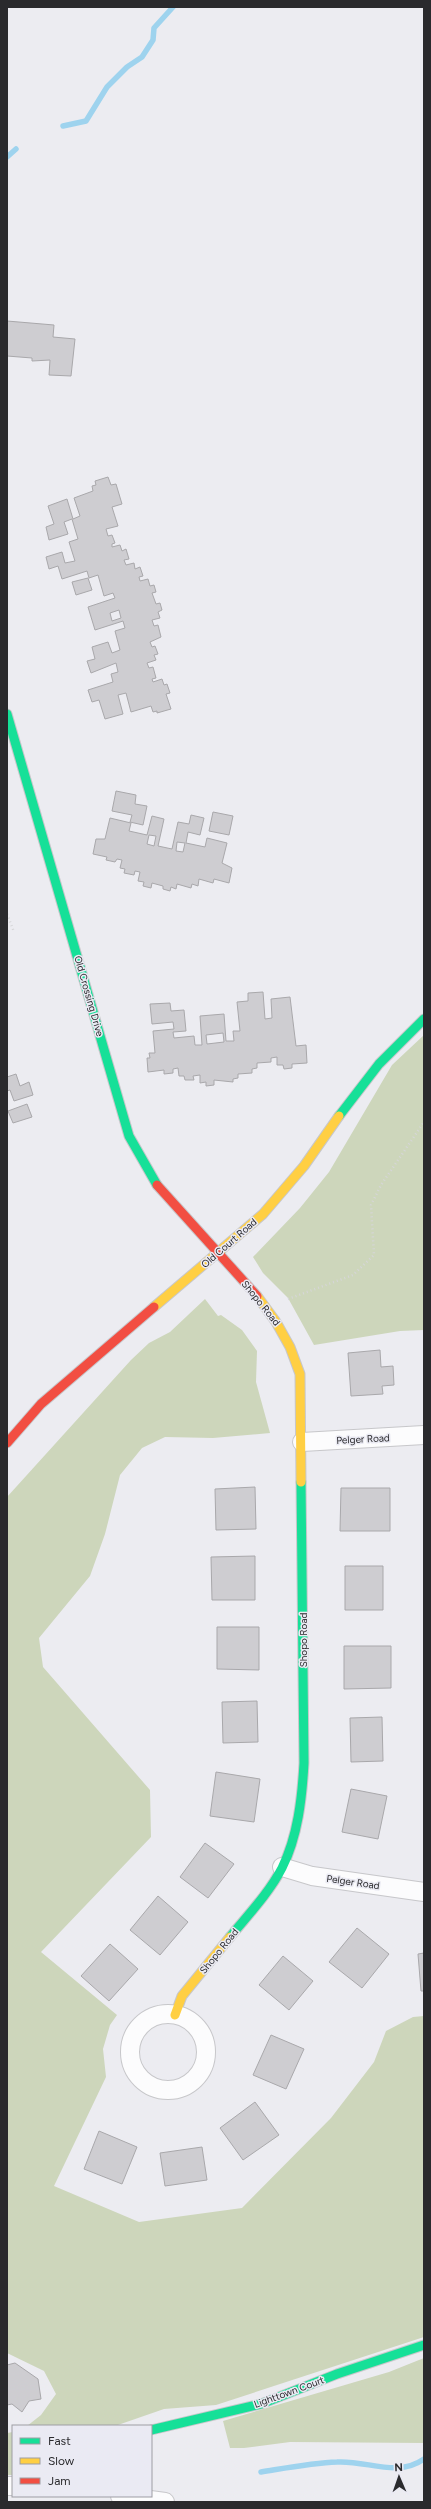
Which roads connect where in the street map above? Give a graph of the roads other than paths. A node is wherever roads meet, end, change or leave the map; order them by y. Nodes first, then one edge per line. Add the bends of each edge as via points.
1 (7, 714) edge
2 (424, 1019) edge
3 (218, 1252) junction
4 (424, 1435) edge
5 (302, 1442) junction
6 (7, 1443) edge
7 (282, 1867) junction
8 (424, 1892) edge
9 (175, 2015) junction
10 (424, 2345) edge
11 (152, 2430) edge
12 (128, 2497) edge
13 (165, 2502) edge

1 - 3 street, Old Crossing Drive via 129,1136 143,1164 162,1190
2 - 3 street, Old Court Road via 402,1038 373,1071 286,1191
3 - 5 street, Shopo Road via 270,1312 294,1353 300,1380
3 - 6 street, Old Court Road via 40,1404
4 - 5 street, Pelger Road
5 - 7 street, Shopo Road via 304,1763 298,1816
7 - 8 street, Pelger Road via 312,1876
7 - 9 street, Shopo Road via 267,1892 182,1996
9 - 9 street via 185,2018 198,2028 204,2038 206,2054 202,2070 195,2079 181,2088 164,2090 154,2087 140,2077 132,2063 131,2047 136,2032 144,2023 158,2016
10 - 11 street, Lighttown Court via 337,2374 261,2404
12 - 13 street

